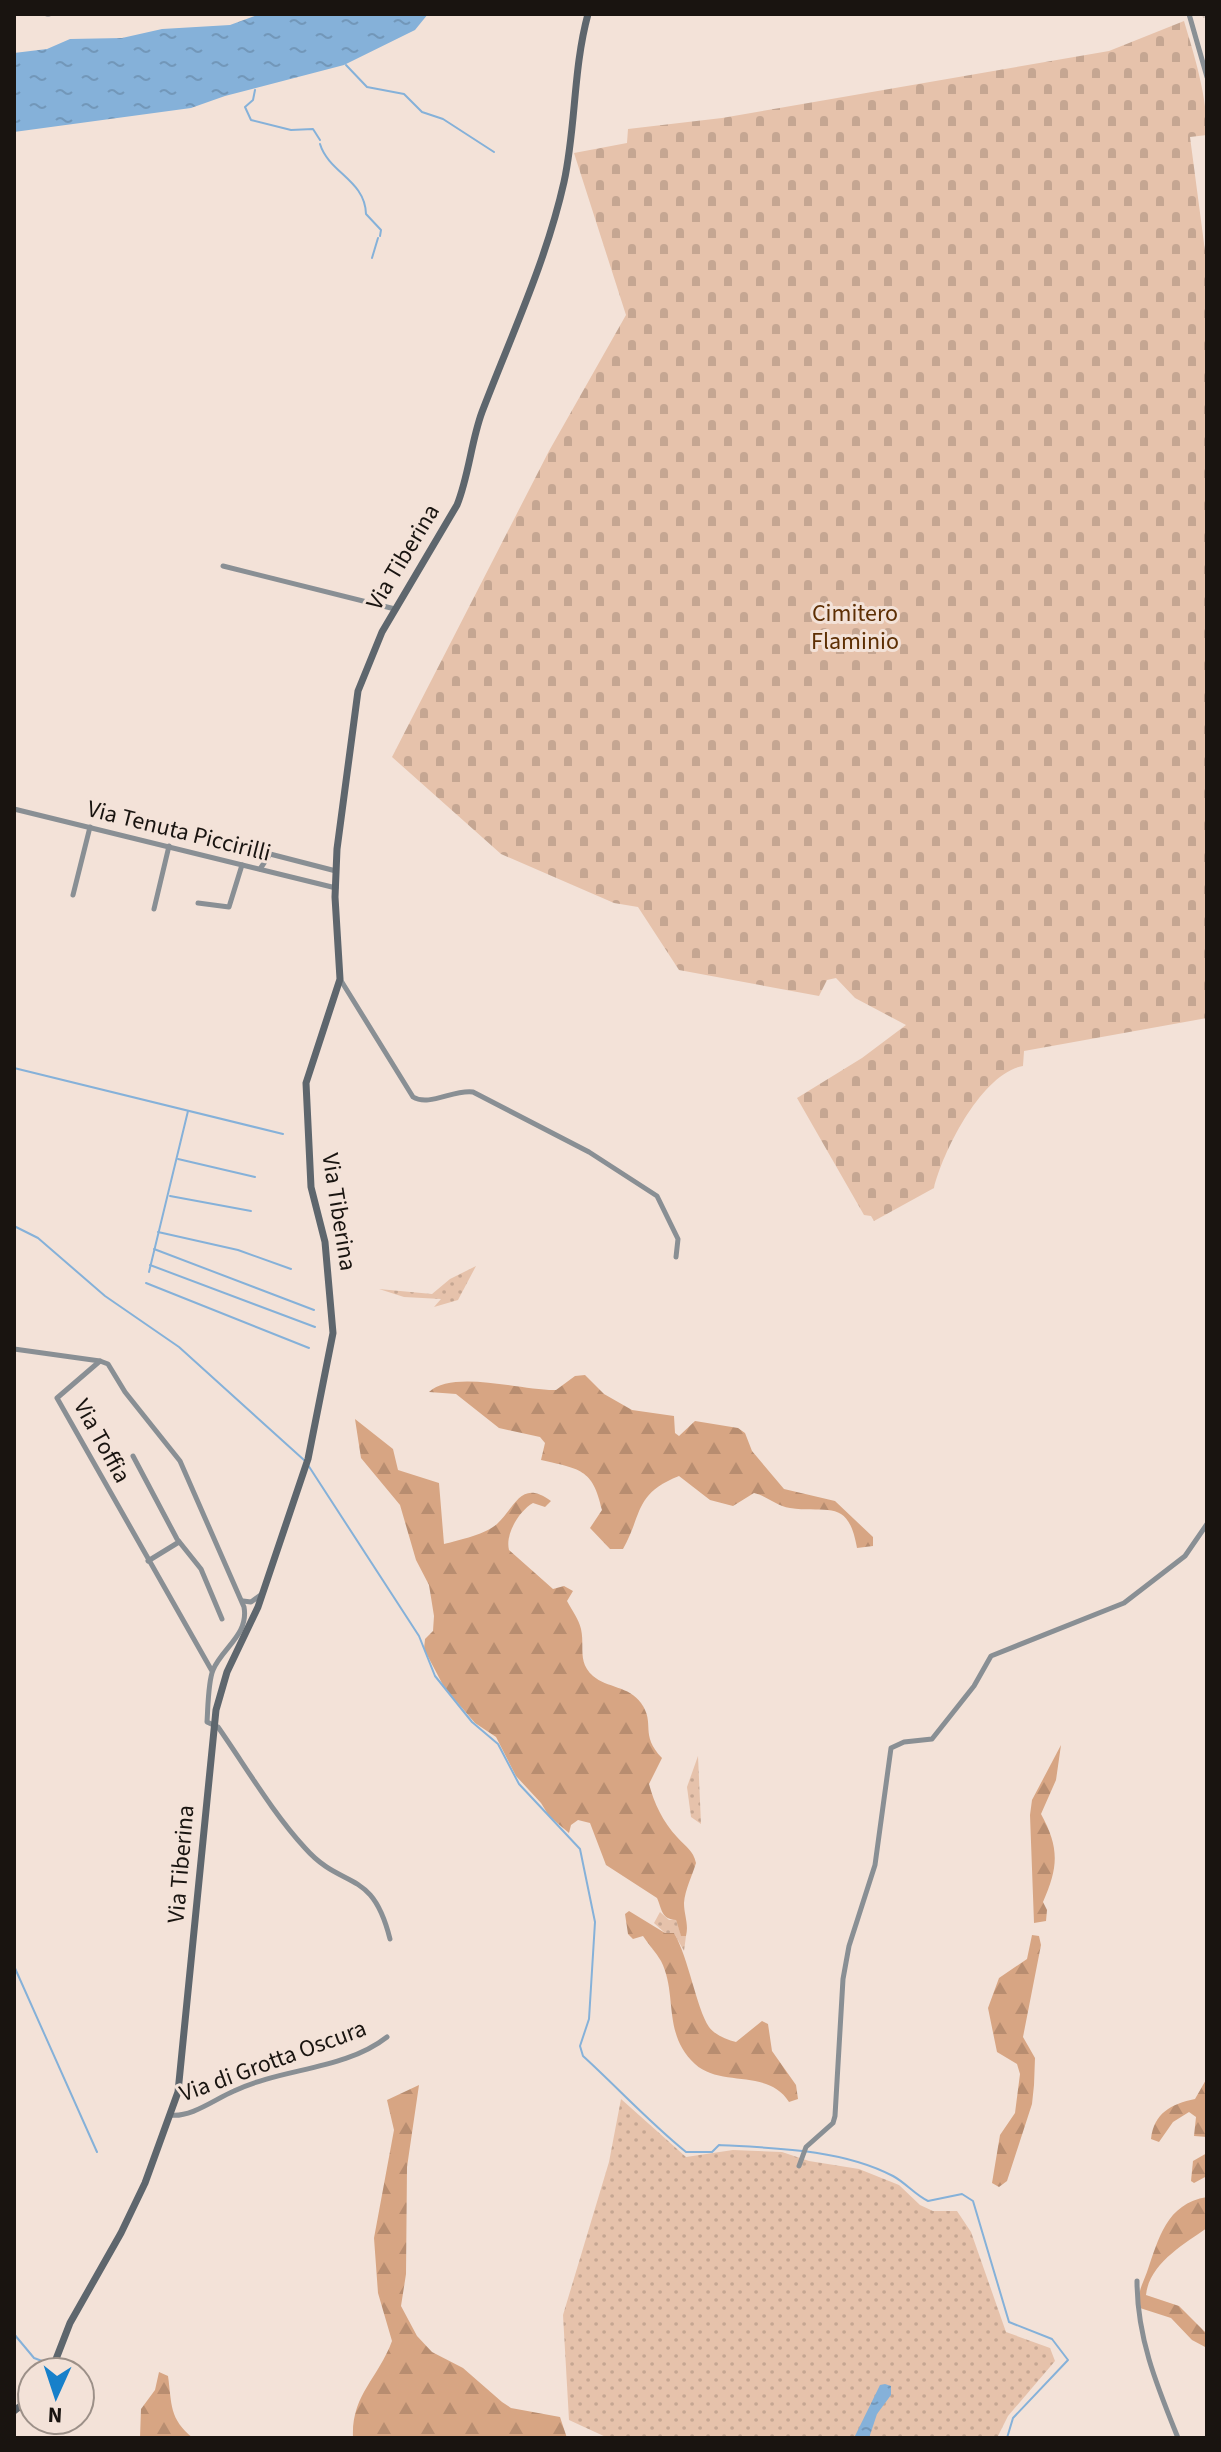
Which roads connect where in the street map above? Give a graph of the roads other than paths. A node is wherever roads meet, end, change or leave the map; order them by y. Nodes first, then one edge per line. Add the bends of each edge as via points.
1 (588, 14) edge
2 (1189, 14) edge
3 (1207, 77) edge
4 (223, 566) dead end
5 (395, 609) junction
6 (14, 809) edge
7 (90, 827) junction
8 (169, 846) junction
9 (242, 865) junction
10 (260, 869) junction
11 (337, 871) junction
12 (336, 888) junction
13 (73, 895) dead end
14 (198, 903) dead end
15 (154, 909) dead end
16 (340, 979) junction
17 (676, 1257) dead end
18 (14, 1349) edge
19 (100, 1361) junction
20 (133, 1456) dead end
21 (1207, 1524) edge
22 (179, 1542) junction
23 (148, 1561) junction
24 (242, 1600) junction
25 (254, 1605) junction
26 (222, 1619) dead end
27 (212, 1671) junction
28 (214, 1724) junction
29 (390, 1939) dead end
30 (387, 2037) dead end
31 (170, 2115) junction
32 (800, 2163) dead end
33 (1137, 2281) dead end
34 (57, 2356) edge
35 (1178, 2438) edge

1 - 5 main road, Via Tiberina via 567,165 551,229 479,419 457,505
2 - 3 street
4 - 5 street
5 - 11 main road, Via Tiberina via 358,691
6 - 7 street, Via Tenuta Piccirilli
7 - 8 street, Via Tenuta Piccirilli
7 - 13 street
8 - 9 street, Via Tenuta Piccirilli
8 - 15 street
9 - 10 street, Via Tenuta Piccirilli
9 - 14 street via 229,907
10 - 11 street via 270,854
10 - 12 street, Via Tenuta Piccirilli
11 - 12 main road, Via Tiberina
12 - 16 main road, Via Tiberina
16 - 17 street via 413,1097 473,1092 598,1157 661,1200 678,1239
16 - 25 main road, Via Tiberina via 306,1083 311,1187 322,1221 333,1307 326,1375 308,1459 263,1593
18 - 19 street
19 - 23 street, Via Toffia via 57,1398
19 - 24 street, Via Toffia via 108,1364 180,1461
20 - 22 street
21 - 32 street via 1185,1556 1124,1603 991,1656 932,1739 891,1748 875,1865 843,1979 835,2116 806,2147
22 - 23 street
22 - 26 street via 201,1569
23 - 27 street, Via Toffia
24 - 25 street
24 - 27 street via 245,1616 238,1636
25 - 28 main road, Via Tiberina via 227,1672
27 - 28 street via 207,1720
28 - 29 street via 305,1849 367,1889
28 - 31 main road, Via Tiberina via 183,2066
30 - 31 street, Via di Grotta Oscura via 366,2051 248,2084 183,2115
31 - 34 main road, Via Tiberina via 145,2183
33 - 35 street via 1153,2381

